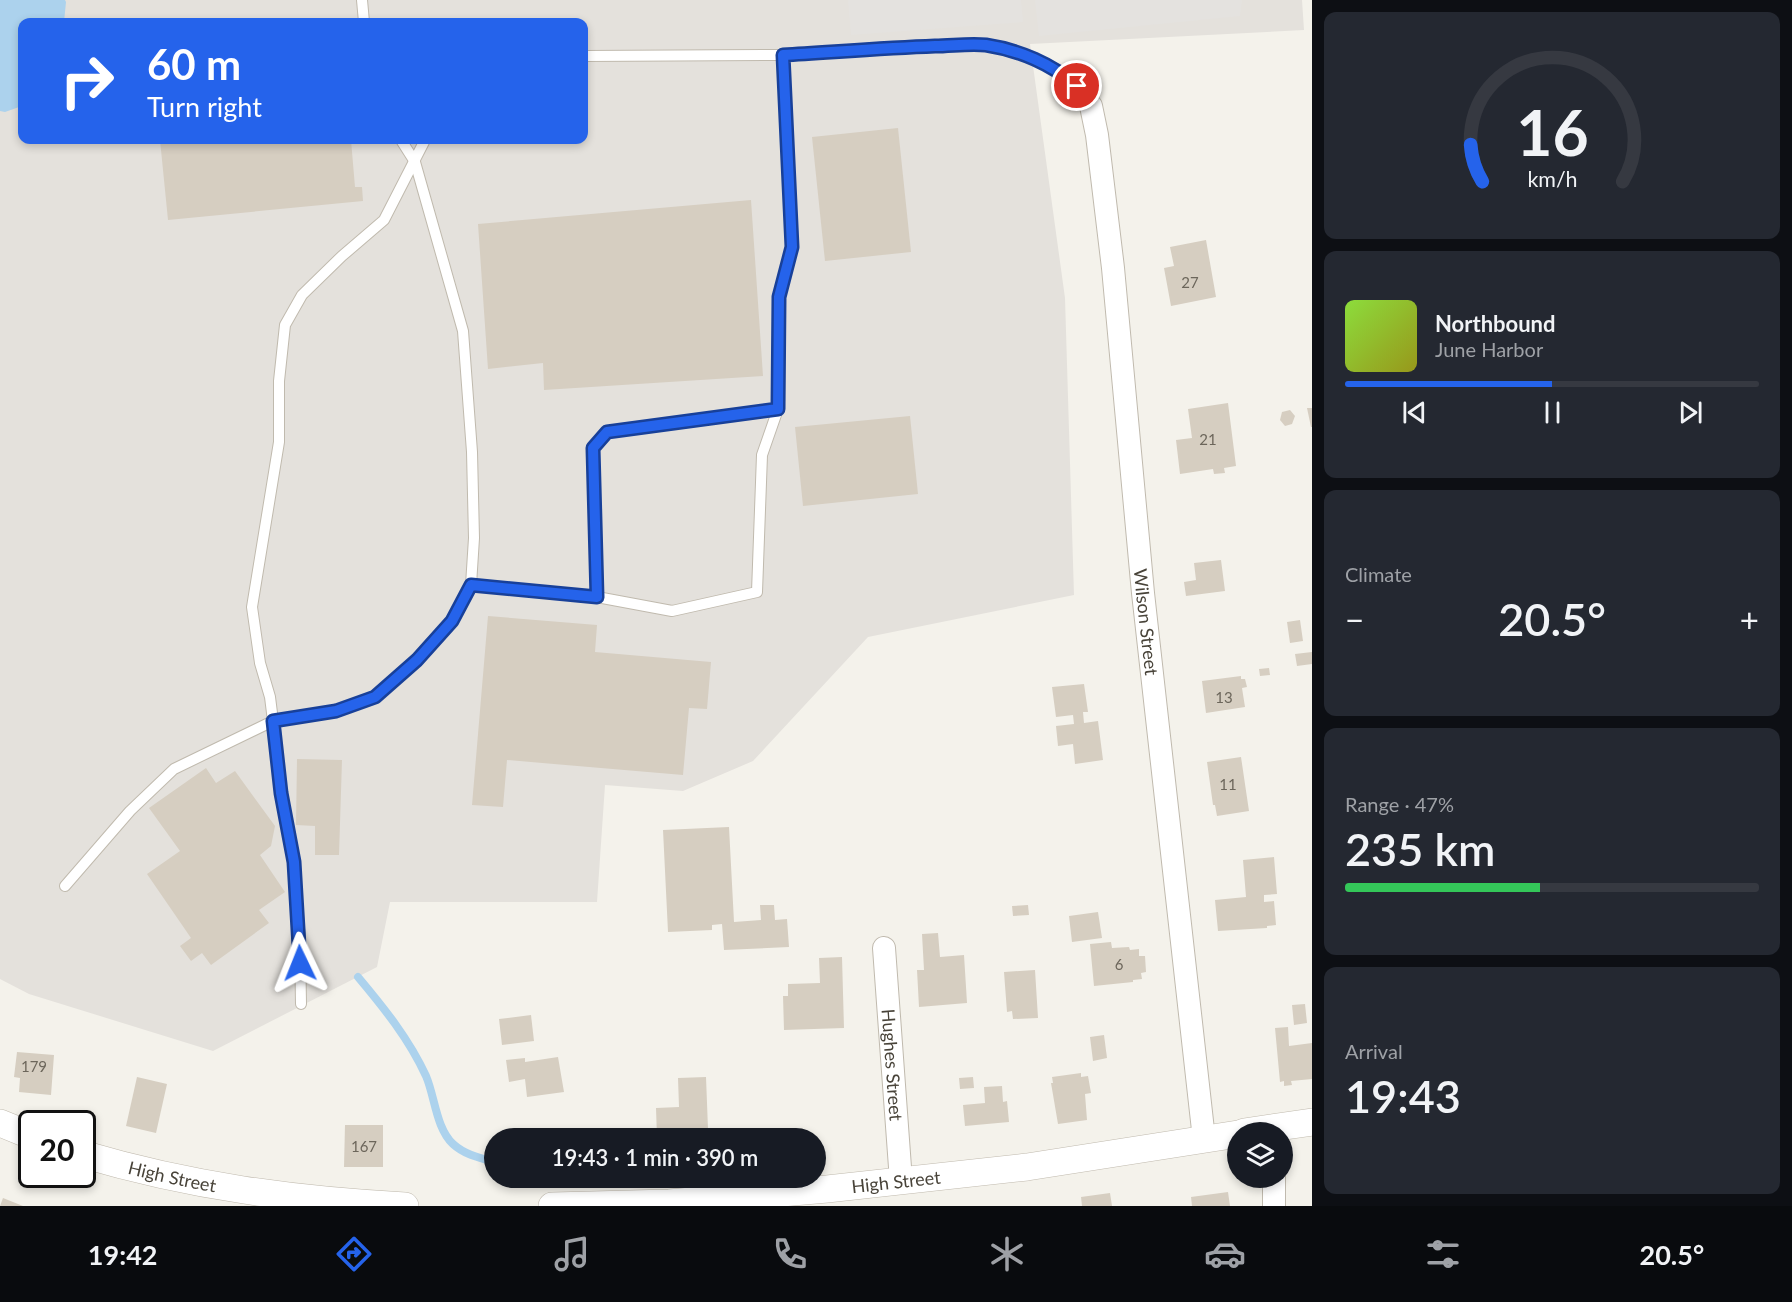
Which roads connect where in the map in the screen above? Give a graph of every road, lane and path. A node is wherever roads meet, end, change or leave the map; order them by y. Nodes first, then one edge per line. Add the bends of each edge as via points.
1 (362, 0) edge
2 (364, 18) edge
3 (783, 55) junction
4 (588, 56) edge
5 (1091, 106) joint
6 (404, 144) edge
7 (422, 144) edge
8 (415, 162) junction
9 (778, 409) junction
10 (471, 585) junction
11 (597, 597) junction
12 (273, 721) junction
13 (66, 886) dead end
14 (884, 948) dead end
15 (301, 1004) dead end
16 (1312, 1122) edge
17 (0, 1123) edge
18 (1293, 1126) edge
19 (18, 1130) edge
20 (1227, 1135) edge
21 (1204, 1138) junction
22 (96, 1158) edge
23 (901, 1181) junction
24 (1274, 1188) edge
25 (405, 1206) edge
26 (552, 1206) edge
27 (610, 1206) edge
28 (1274, 1206) edge

1 - 2 lane
3 - 4 lane
3 - 5 lane via 985,45 1061,72
3 - 9 lane via 792,247 779,297
5 - 21 street, Wilson Street via 1113,268 1143,593
6 - 8 lane
7 - 8 lane
8 - 10 lane via 463,331 472,452
8 - 12 lane via 384,220 302,295 285,325 279,381 279,442 252,607
9 - 11 lane via 607,432 593,448
9 - 11 lane via 762,455 757,592 672,610
10 - 11 lane
10 - 12 lane via 452,621 417,660 375,697 336,711
12 - 13 lane via 174,769 130,811
12 - 15 lane via 294,862
14 - 23 street, Hughes Street
16 - 18 street
17 - 19 street
20 - 21 street, High Street
21 - 23 street, High Street via 1027,1167
22 - 25 street, High Street via 231,1189 326,1202
23 - 27 street, High Street
24 - 28 street
26 - 27 street, High Street

